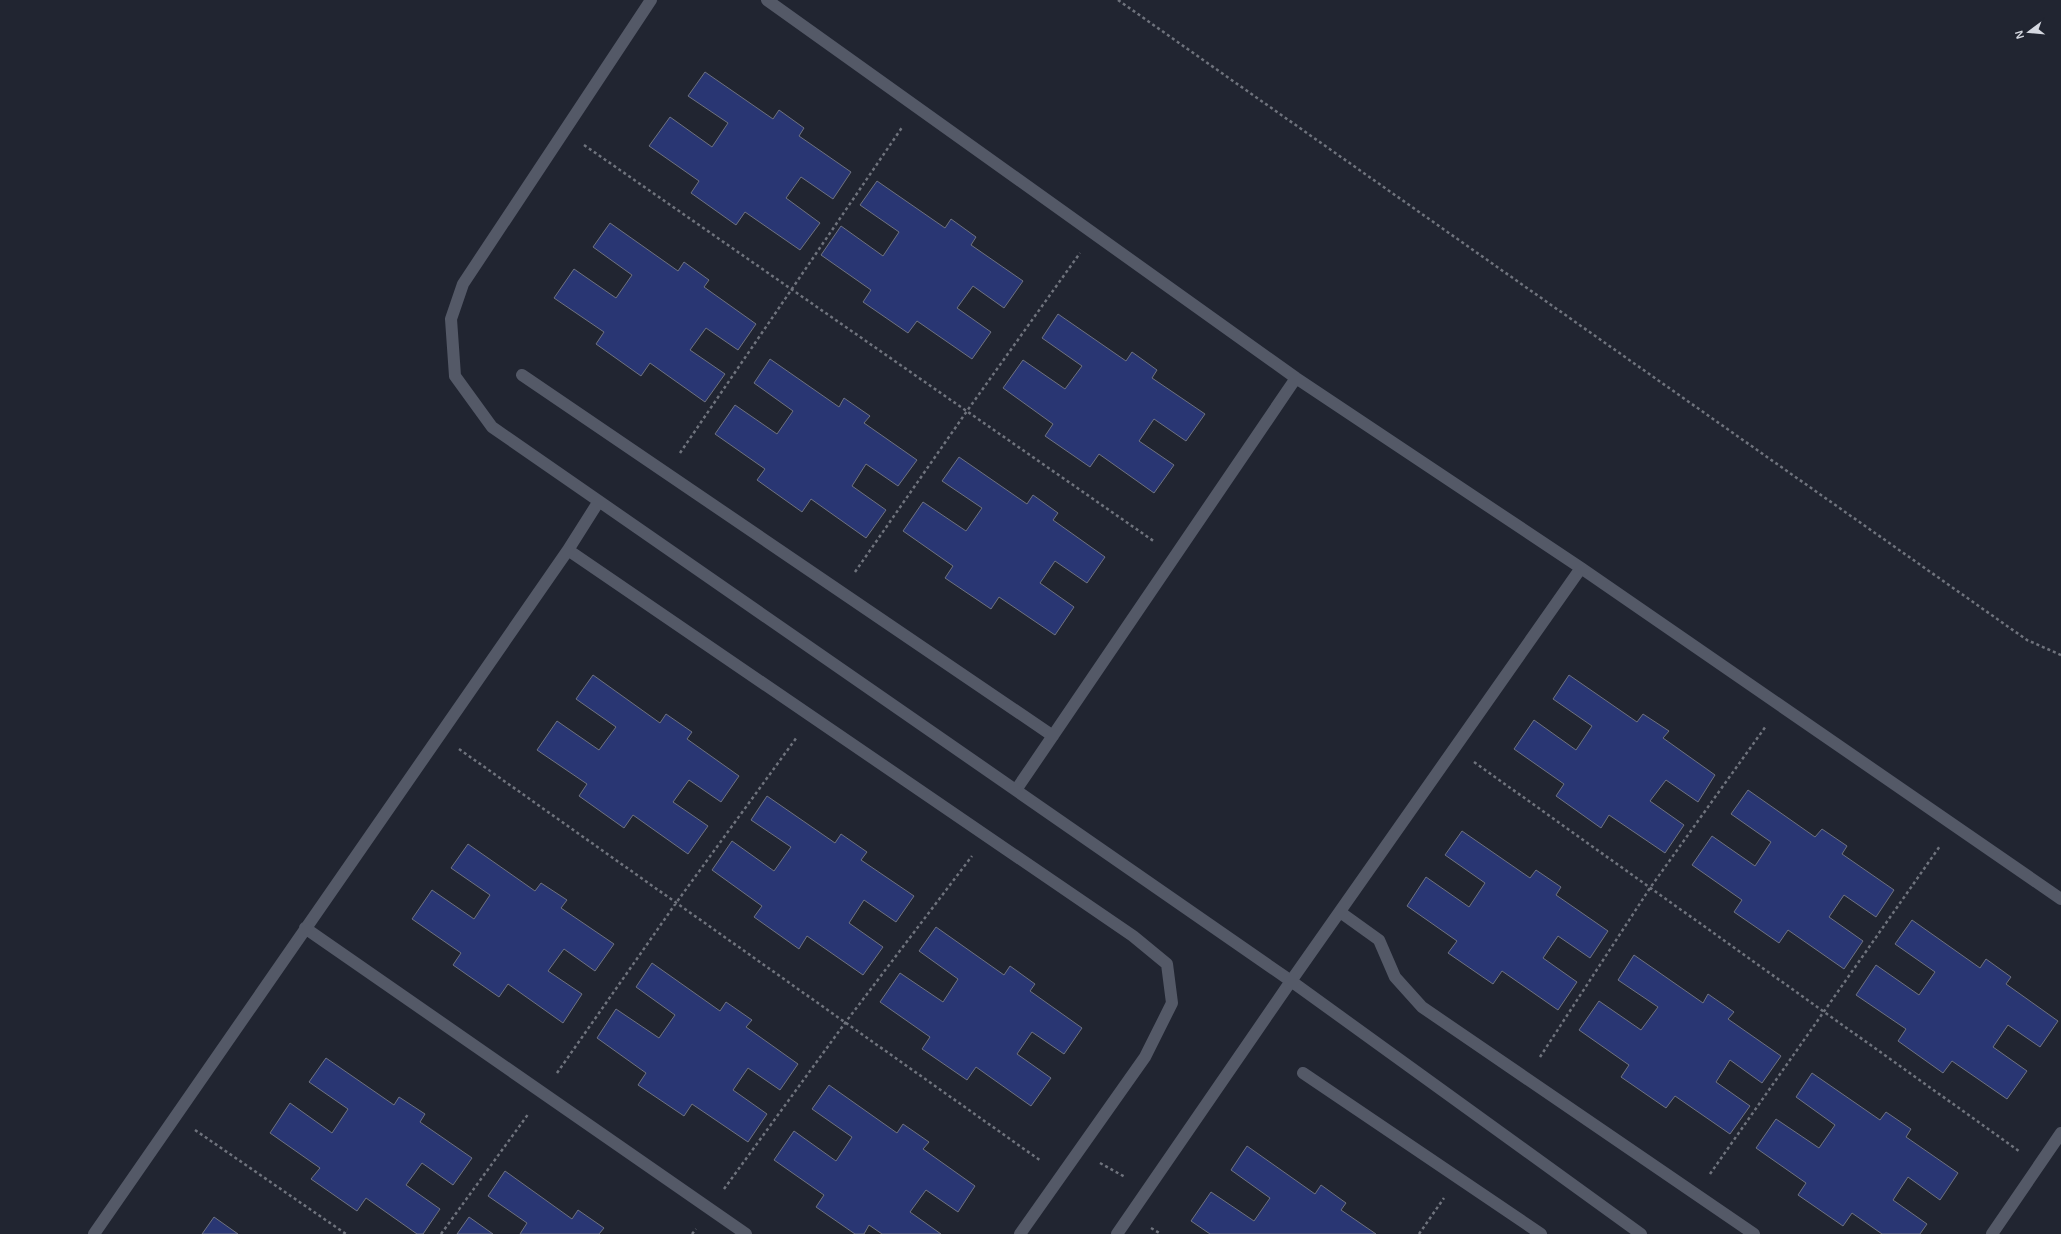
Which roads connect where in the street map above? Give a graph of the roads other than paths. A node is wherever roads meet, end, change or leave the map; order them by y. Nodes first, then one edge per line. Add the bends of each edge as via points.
1 (651, 0) edge
2 (767, 0) edge
3 (522, 375) dead end
4 (1296, 378) junction
5 (599, 501) junction
6 (568, 550) junction
7 (1581, 568) junction
8 (1053, 736) junction
9 (1016, 790) junction
10 (2061, 899) edge
11 (1340, 912) junction
12 (305, 928) junction
13 (1291, 981) junction
14 (1303, 1073) dead end
15 (2061, 1133) edge
16 (94, 1234) edge
17 (746, 1234) edge
18 (1020, 1234) edge
19 (1117, 1234) edge
20 (1541, 1234) edge
21 (1641, 1234) edge
22 (1754, 1234) edge
23 (1992, 1234) edge

1 - 5 street via 463,284 451,319 455,376 492,427
2 - 4 street
3 - 8 street
4 - 7 street
4 - 8 street
5 - 6 street
5 - 9 street
6 - 12 street
6 - 18 street via 1133,936 1167,964 1172,1003 1145,1057
7 - 10 street
7 - 11 street
8 - 9 street
9 - 13 street
11 - 13 street
11 - 22 street via 1379,940 1395,976 1422,1007
12 - 16 street
12 - 17 street
13 - 19 street
13 - 21 street
14 - 20 street
15 - 23 street

